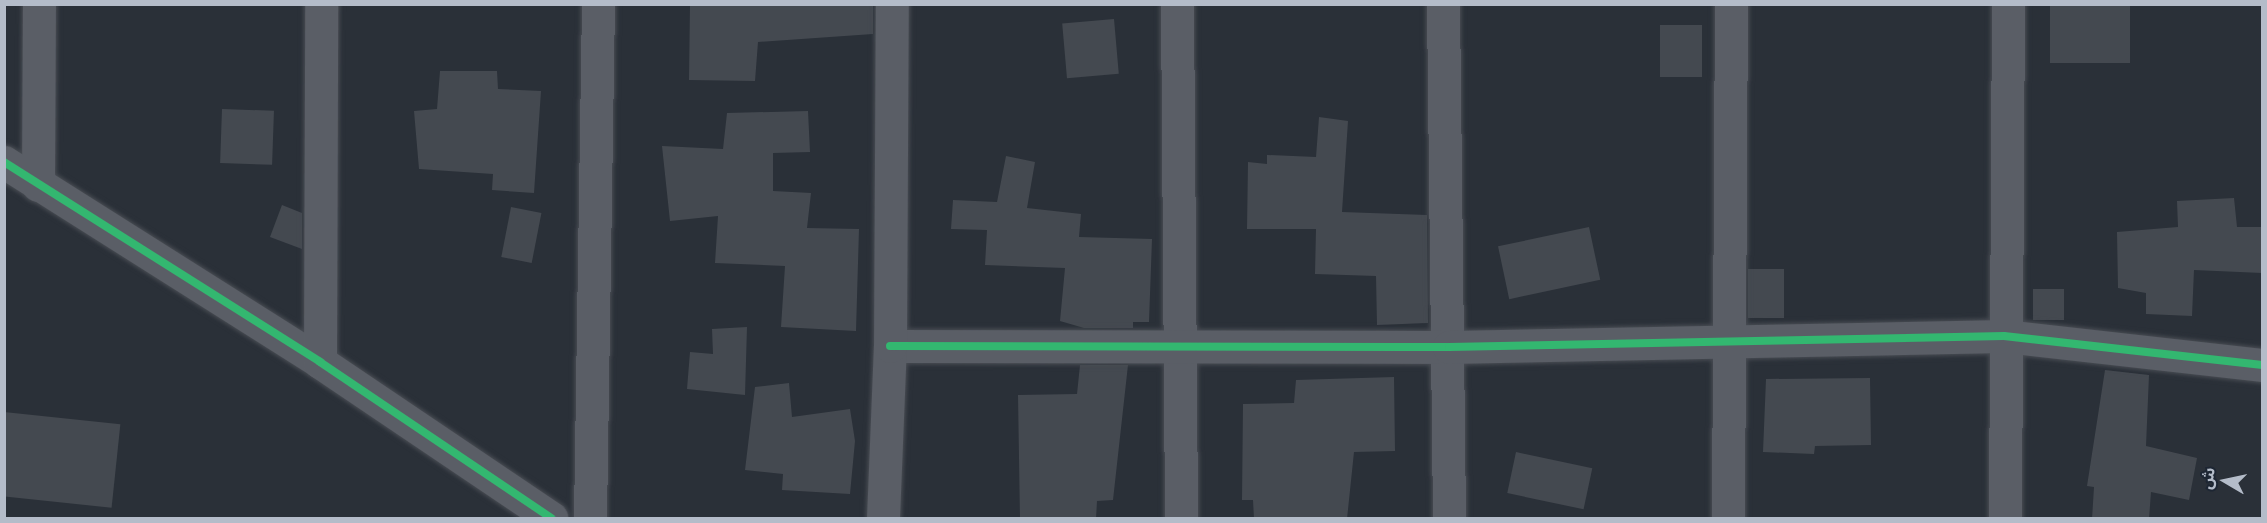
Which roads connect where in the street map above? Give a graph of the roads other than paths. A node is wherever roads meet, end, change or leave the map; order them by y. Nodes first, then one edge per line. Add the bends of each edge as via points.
1 (39, 4) edge
2 (321, 4) edge
3 (598, 4) edge
4 (892, 4) edge
5 (1177, 4) edge
6 (1443, 4) edge
7 (1731, 4) edge
8 (2008, 4) edge
9 (4, 162) edge
10 (38, 185) junction
11 (2004, 336) junction
12 (1729, 340) junction
13 (1182, 345) junction
14 (890, 346) junction
15 (1449, 347) junction
16 (320, 362) junction
17 (2262, 365) edge
18 (551, 519) edge
19 (590, 519) edge
20 (882, 519) edge
21 (1181, 519) edge
22 (1449, 519) edge
23 (1728, 519) edge
24 (2005, 519) edge

1 - 10 street
2 - 16 street
3 - 19 street
4 - 14 street
5 - 13 street
6 - 15 street
7 - 12 street
8 - 11 street
9 - 10 street
10 - 16 street
11 - 12 street
11 - 17 street
11 - 24 street
12 - 15 street
12 - 23 street
13 - 14 street
13 - 15 street
13 - 21 street
14 - 20 street
15 - 22 street
16 - 18 street

